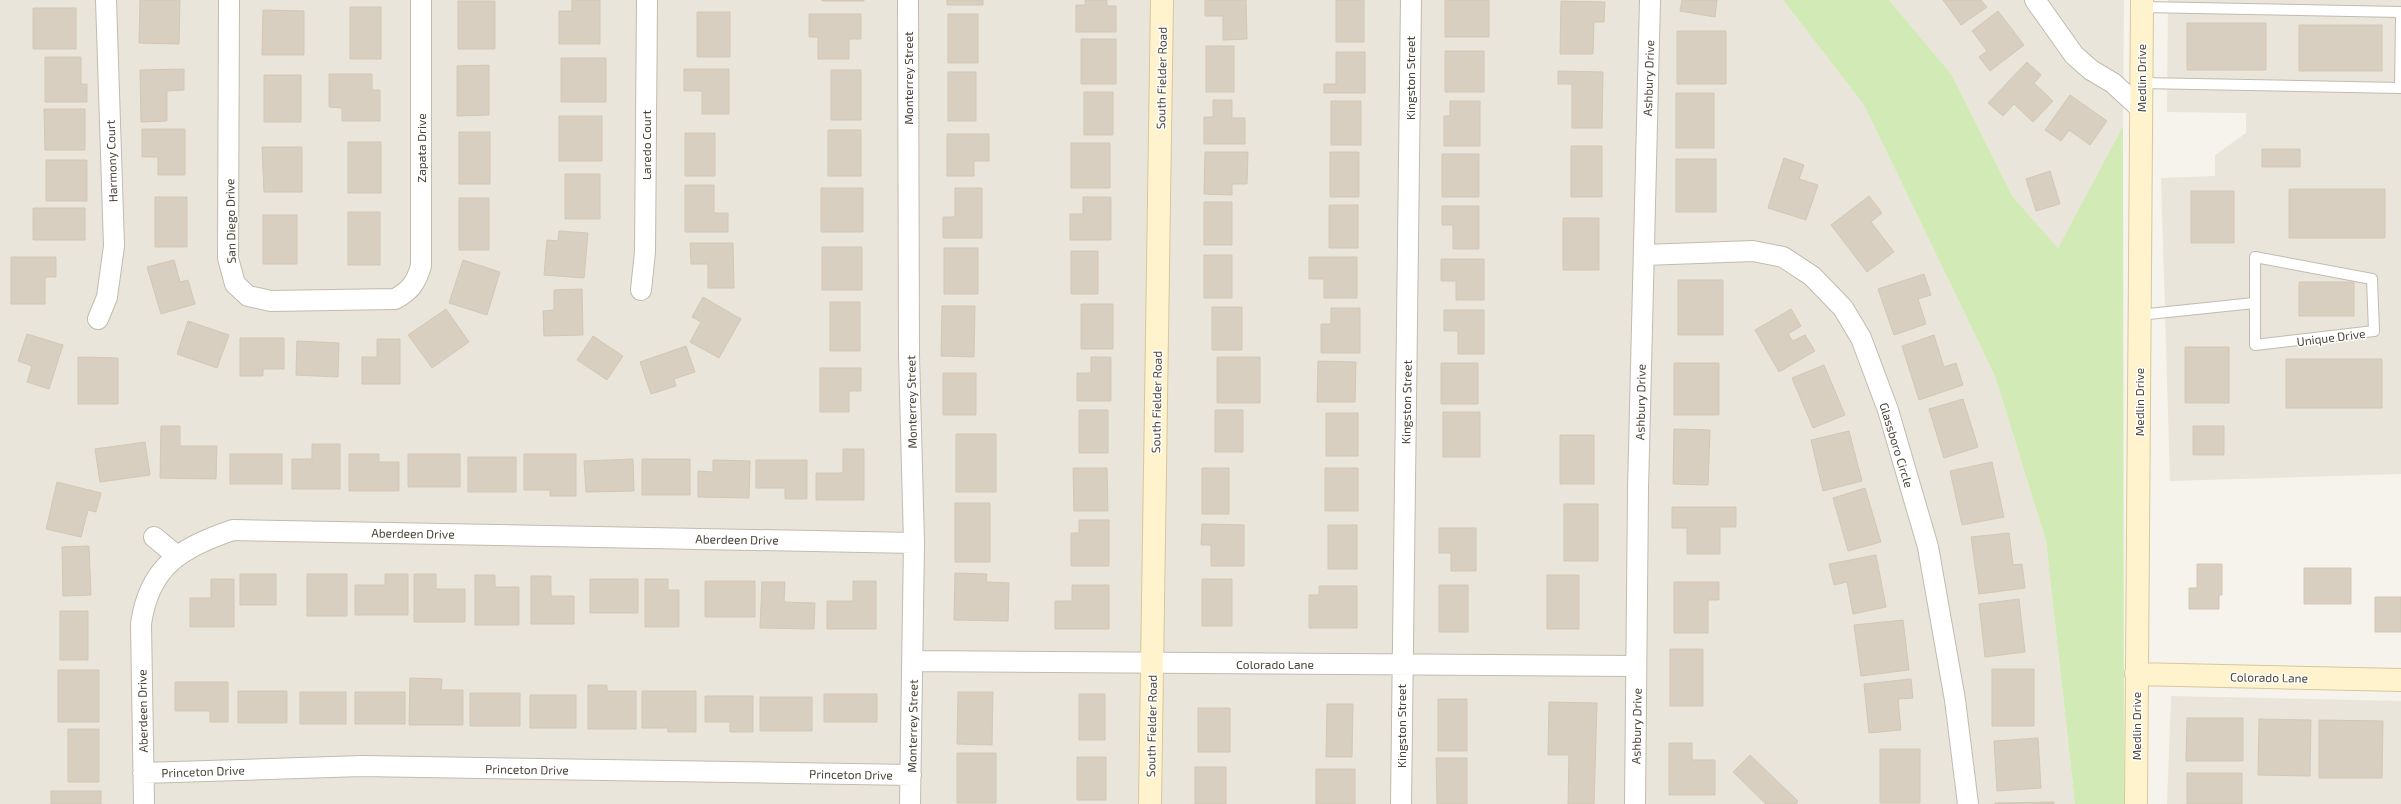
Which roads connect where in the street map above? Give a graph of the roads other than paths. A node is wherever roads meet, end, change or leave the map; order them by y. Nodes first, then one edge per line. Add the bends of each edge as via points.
1 (106, 0) edge
2 (229, 0) edge
3 (422, 0) edge
4 (647, 0) edge
5 (908, 0) edge
6 (1162, 0) edge
7 (1411, 0) edge
8 (1650, 0) edge
9 (2035, 0) edge
10 (2142, 3) edge
11 (2401, 12) edge
12 (2401, 17) edge
13 (2141, 83) junction
14 (2141, 109) junction
15 (1644, 255) junction
16 (641, 290) dead end
17 (408, 292) joint
18 (2254, 303) junction
19 (2139, 316) junction
20 (98, 319) dead end
21 (154, 537) dead end
22 (914, 543) junction
23 (177, 556) junction
24 (913, 661) junction
25 (1152, 663) junction
26 (1402, 664) junction
27 (1636, 666) junction
28 (2136, 674) junction
29 (2401, 680) edge
30 (143, 773) junction
31 (911, 775) junction
32 (144, 804) edge
33 (910, 804) edge
34 (1150, 804) edge
35 (1401, 804) edge
36 (1634, 804) edge
37 (1968, 804) edge
38 (2136, 804) edge

1 - 20 street, Harmony Court via 114,246 107,297
2 - 17 street, San Diego Drive via 228,258 235,284 248,296 271,301 395,299
3 - 17 street, Zapata Drive via 421,266 416,281
4 - 16 street, Laredo Court via 645,252
5 - 22 street, Monterrey Street
6 - 25 street, South Fielder Road
7 - 26 street, Kingston Street
8 - 15 street, Ashbury Drive
9 - 14 street via 2074,55 2091,70 2113,83
10 - 11 lane
10 - 13 street, Medlin Drive
12 - 13 lane via 2400,88
13 - 14 street, Medlin Drive
14 - 19 street, Medlin Drive
15 - 27 street, Ashbury Drive
15 - 37 street, Glassboro Circle via 1753,251 1783,257 1812,276 1844,308 1861,338 1888,410 1928,547 1955,700
18 - 18 lane, Unique Drive via 2255,257 2372,279 2374,332 2255,345
18 - 19 lane
19 - 28 street, Medlin Drive
21 - 23 street
22 - 23 street, Aberdeen Drive via 233,530 201,541
22 - 24 street, Monterrey Street
23 - 30 street, Aberdeen Drive via 164,567 143,611
24 - 25 street, Colorado Lane
24 - 31 street, Monterrey Street
25 - 26 street, Colorado Lane
25 - 34 street, South Fielder Road
26 - 27 street, Colorado Lane
26 - 35 street, Kingston Street
27 - 36 street, Ashbury Drive
28 - 29 street, Colorado Lane
28 - 38 street, Medlin Drive
30 - 31 street, Princeton Drive via 362,766
30 - 32 street, Aberdeen Drive
31 - 33 street, Monterrey Street

